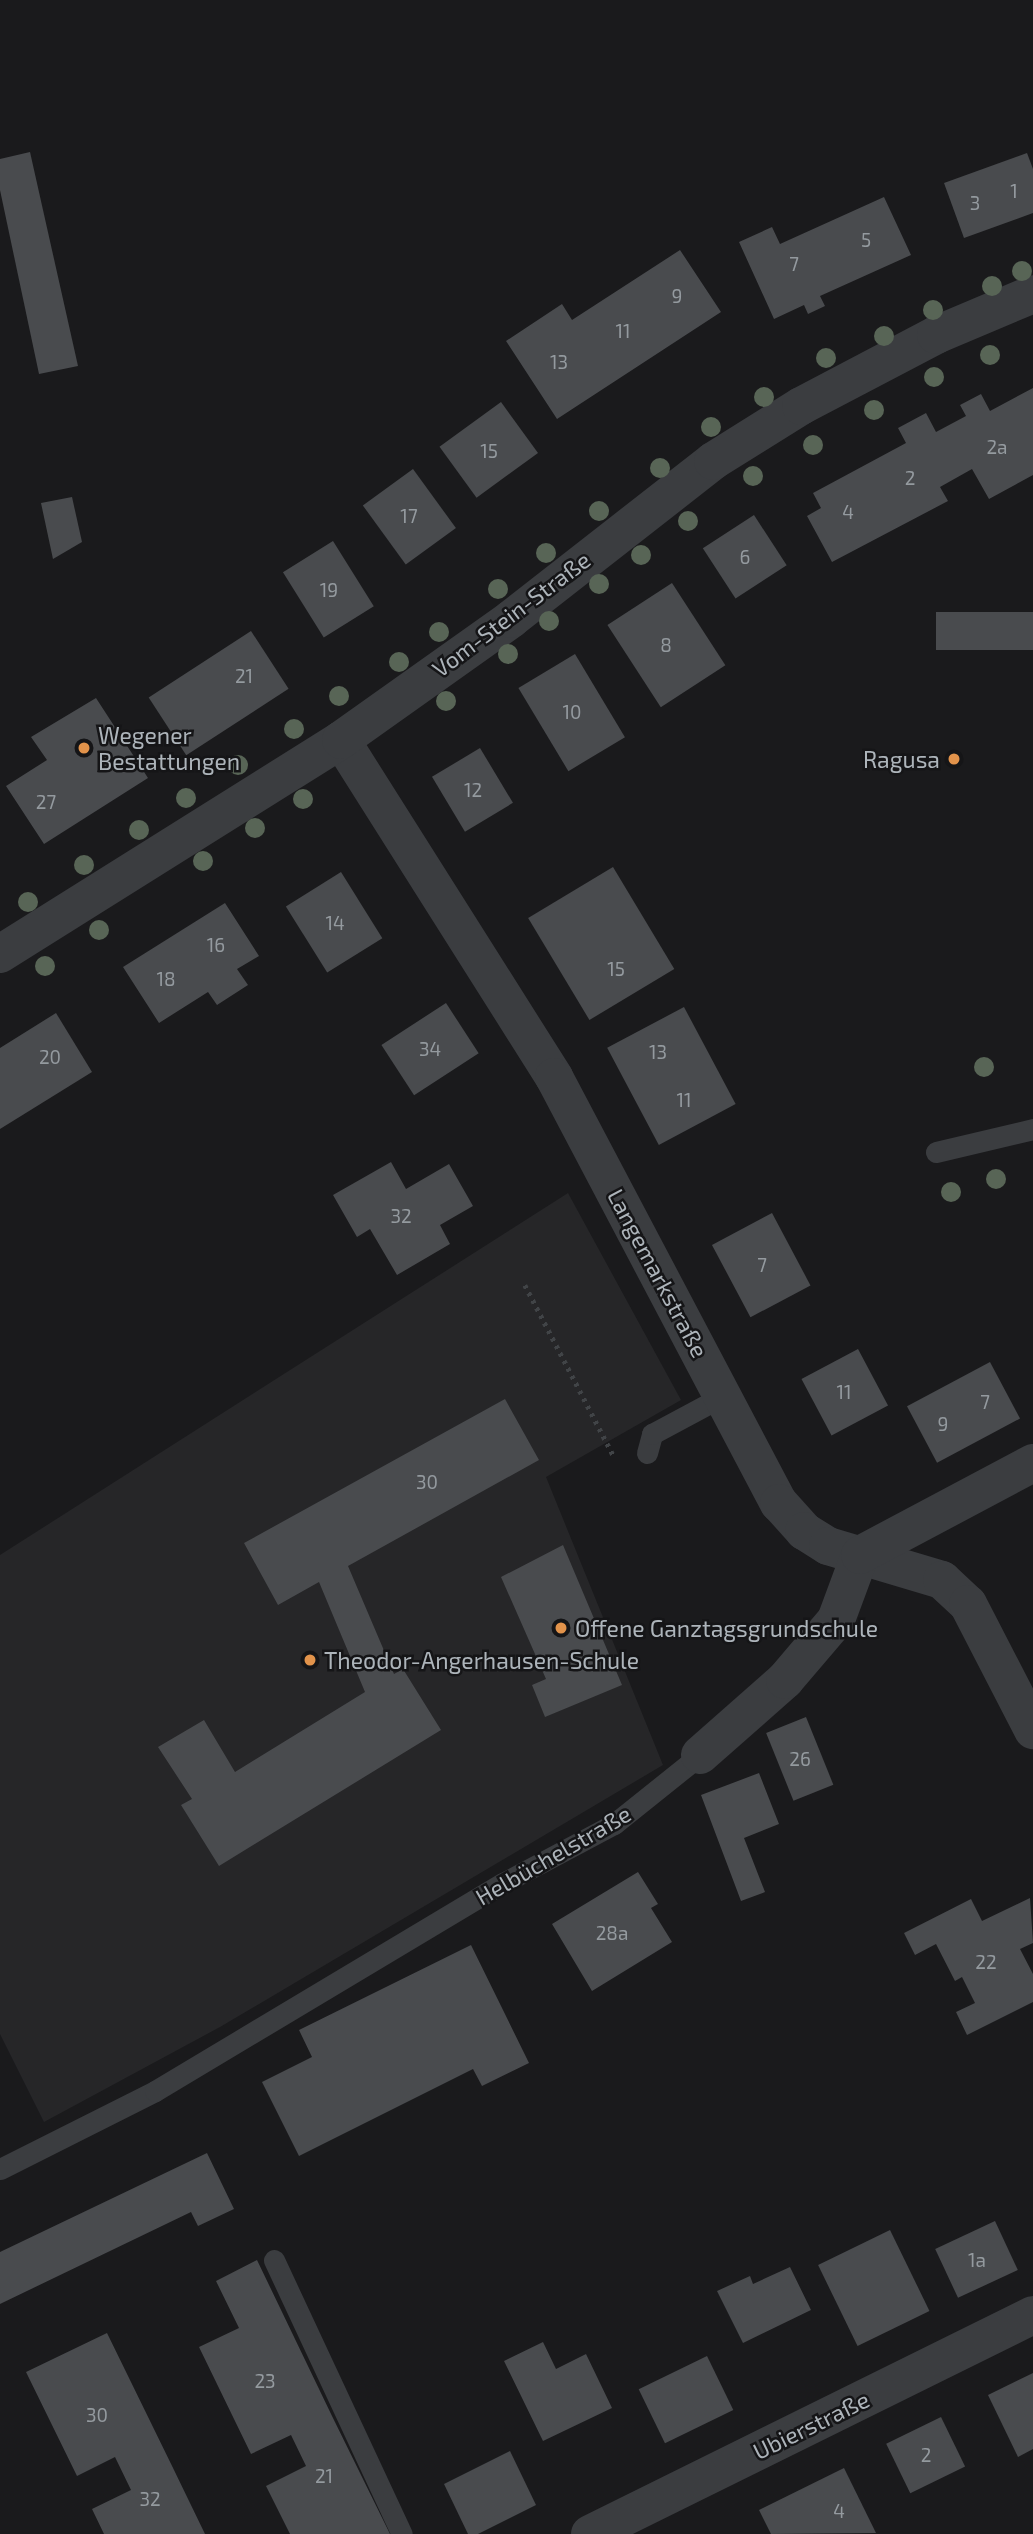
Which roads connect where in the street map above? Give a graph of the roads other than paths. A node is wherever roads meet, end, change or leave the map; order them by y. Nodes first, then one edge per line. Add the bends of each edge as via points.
1 (1033, 294) edge
2 (341, 740) junction
3 (0, 954) edge
4 (1033, 1129) edge
5 (936, 1153) dead end
6 (723, 1396) junction
7 (647, 1453) dead end
8 (1033, 1463) edge
9 (860, 1555) junction
10 (1033, 1730) edge
11 (700, 1755) joint
12 (0, 2169) edge
13 (274, 2260) dead end
14 (1033, 2315) edge
15 (402, 2534) edge
16 (590, 2534) edge

1 - 2 street, Vom-Stein-Straße via 936,335 801,406 713,461 511,619
2 - 3 street, Vom-Stein-Straße
2 - 6 street, Langemarkstraße via 554,1077
4 - 5 lane
6 - 7 lane via 652,1434
6 - 9 street, Langemarkstraße via 779,1503 804,1531 828,1546
8 - 9 street
9 - 10 street, Langemarkstraße via 942,1580 968,1604
9 - 11 street, Helbüchelstraße via 836,1620 785,1679
11 - 12 lane, Helbüchelstraße via 614,1824 503,1883 155,2091
13 - 15 lane
14 - 16 street, Ubierstraße

